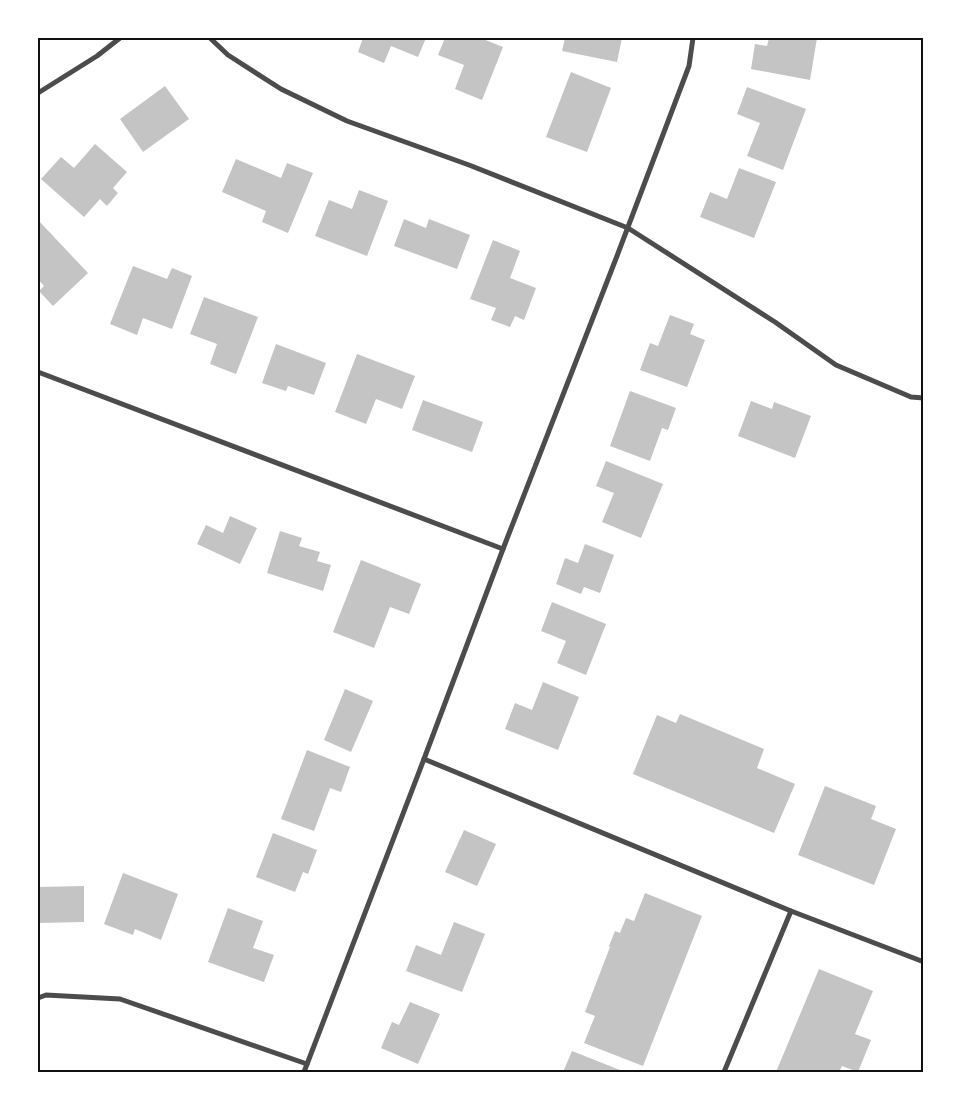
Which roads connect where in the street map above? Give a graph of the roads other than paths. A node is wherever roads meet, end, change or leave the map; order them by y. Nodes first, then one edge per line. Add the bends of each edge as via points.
1 (120, 38) edge
2 (210, 38) edge
3 (693, 38) edge
4 (38, 92) edge
5 (628, 228) junction
6 (38, 372) edge
7 (924, 398) edge
8 (503, 549) junction
9 (424, 759) junction
10 (791, 911) junction
11 (924, 962) edge
12 (38, 998) edge
13 (308, 1064) junction
14 (304, 1072) edge
15 (724, 1072) edge

1 - 4 street
2 - 5 street via 228,55 281,89 347,121
3 - 5 street via 689,66
5 - 7 street via 836,365 911,397
5 - 8 street
6 - 8 street
8 - 9 street
9 - 10 street
9 - 13 street
10 - 11 street
10 - 15 street
12 - 13 street via 46,995 120,999
13 - 14 street

